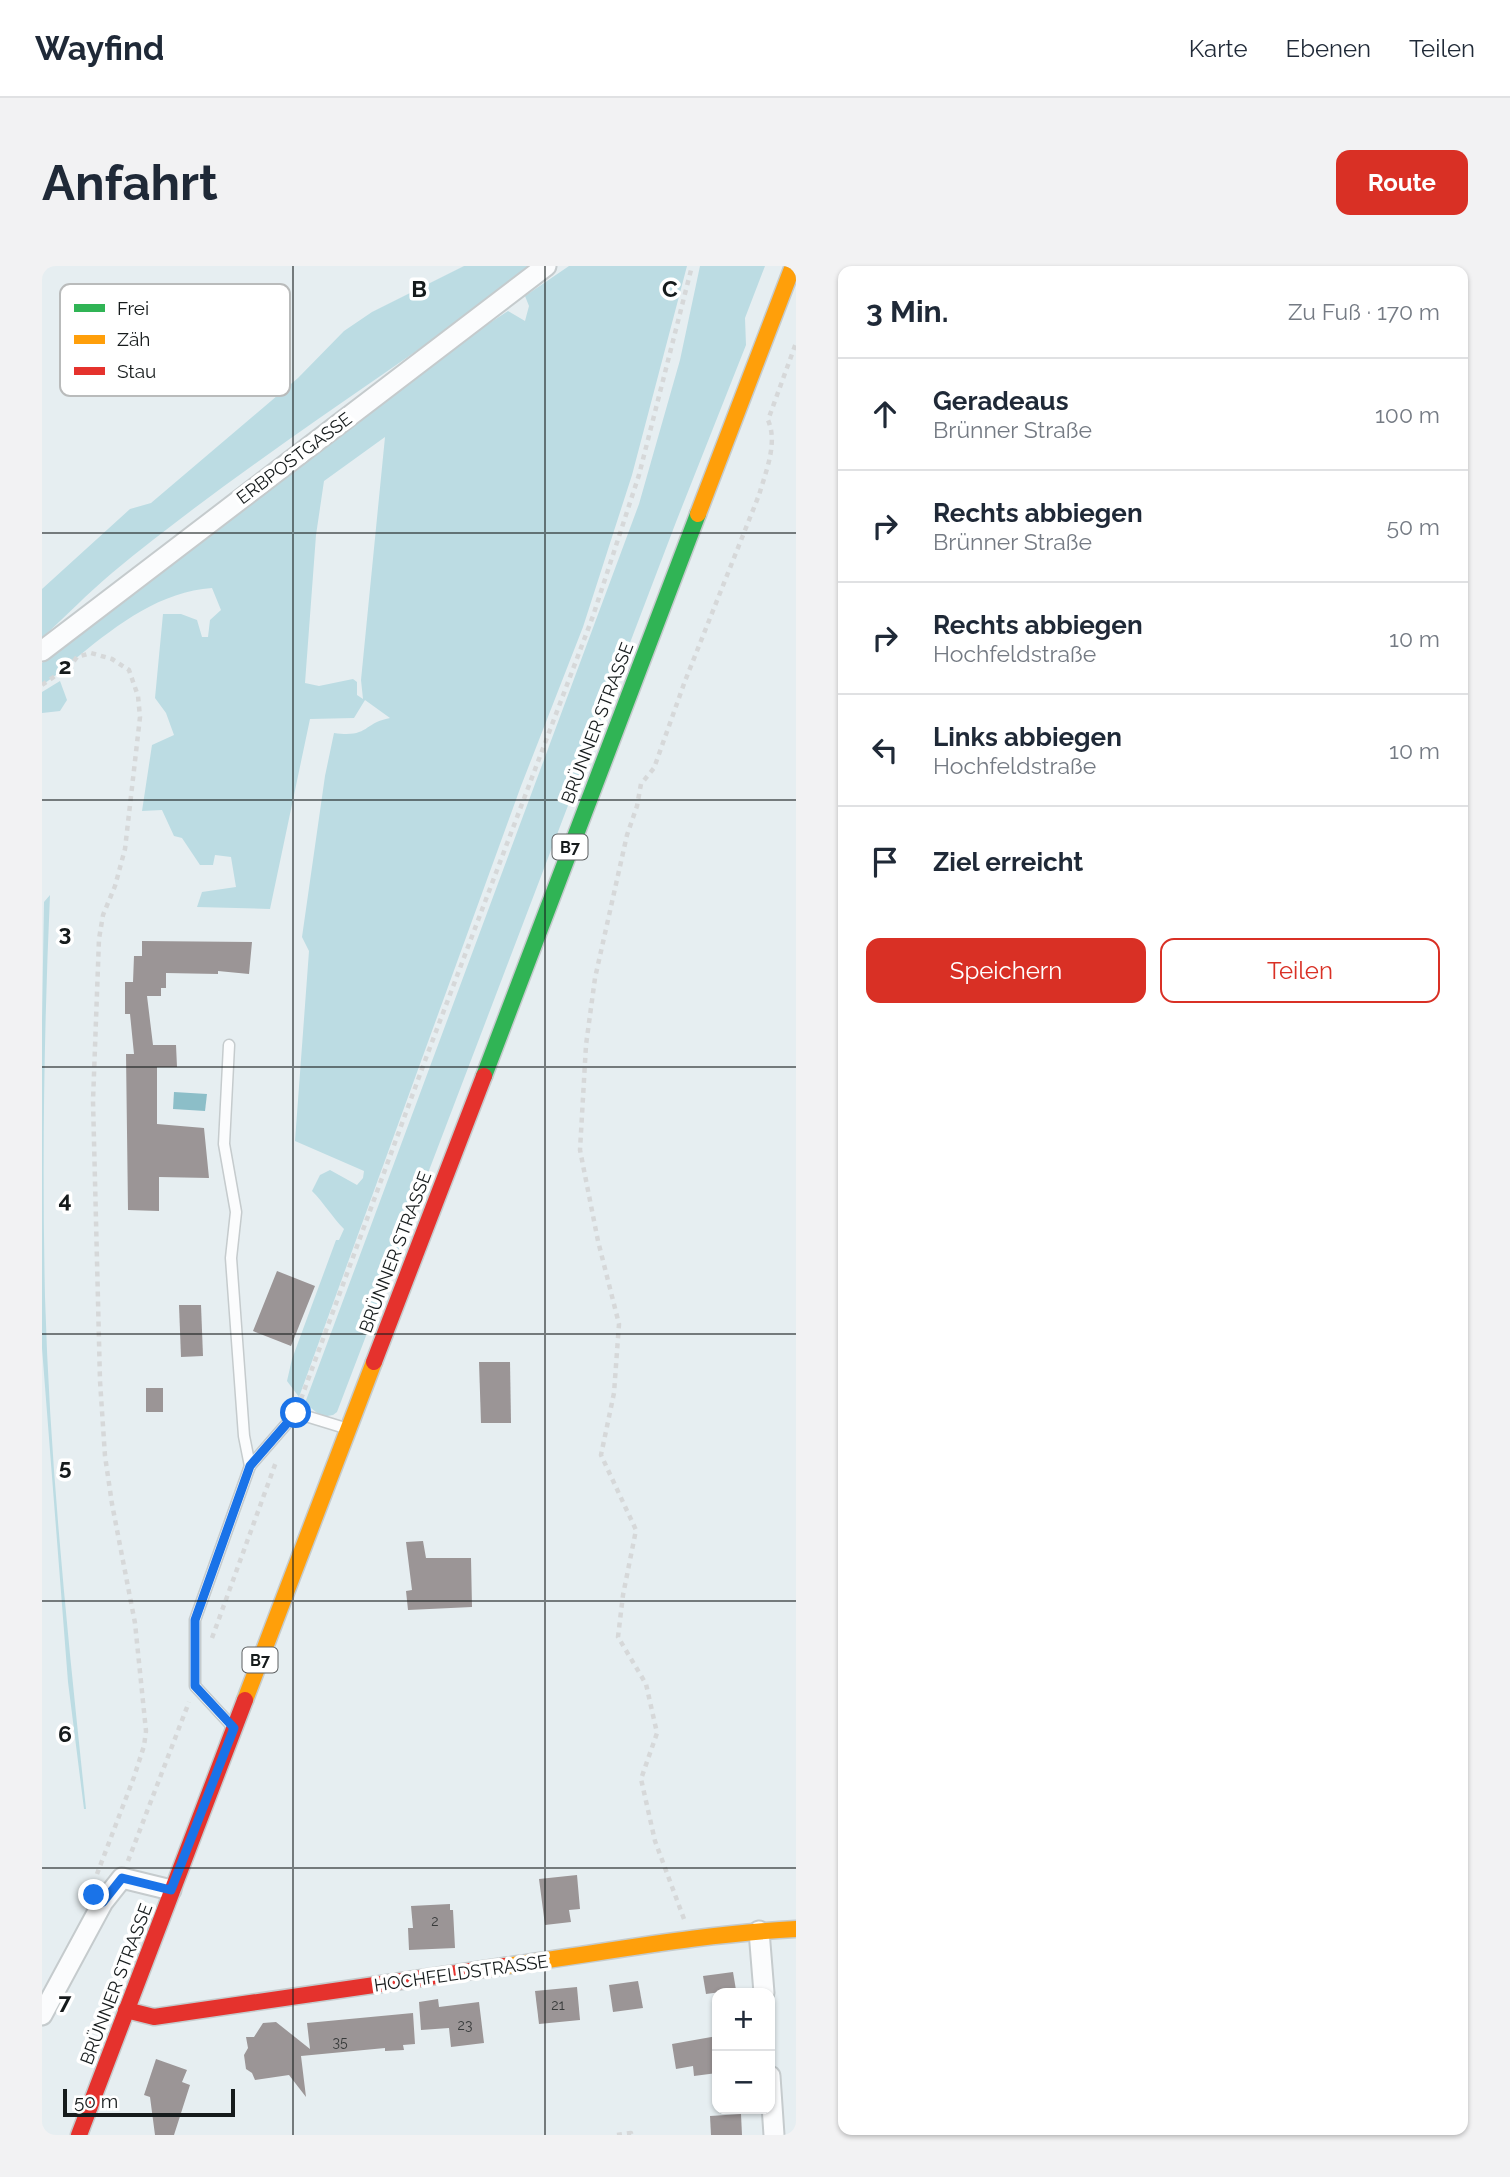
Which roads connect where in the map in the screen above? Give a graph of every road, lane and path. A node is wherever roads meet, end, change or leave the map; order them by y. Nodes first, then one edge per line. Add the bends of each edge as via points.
1 (546, 266) edge
2 (692, 266) edge
3 (793, 266) edge
4 (796, 343) edge
5 (42, 651) edge
6 (42, 685) edge
7 (229, 1045) dead end
8 (296, 1413) junction
9 (348, 1429) junction
10 (250, 1466) junction
11 (234, 1728) junction
12 (171, 1890) junction
13 (103, 1902) junction
14 (796, 1929) edge
15 (759, 1931) junction
16 (689, 1940) junction
17 (764, 1988) edge
18 (126, 2010) junction
19 (42, 2015) edge
20 (773, 2114) edge
21 (79, 2135) edge
22 (617, 2135) edge
23 (631, 2135) edge
24 (774, 2135) edge

1 - 5 street, ERBPOSTGASSE
2 - 8 path via 639,475 593,616
3 - 9 main road, BRÜNNER STRASSE / B7
4 - 16 path via 768,420 773,432 759,495 654,768 641,784 595,978 586,1045 580,1150 619,1324 614,1393 601,1455 636,1531 618,1637 646,1684 657,1733 641,1779 655,1842
6 - 13 path via 77,657 91,653 111,659 129,670 141,717 125,849 99,939 93,1101 105,1456 135,1623 146,1731 134,1777 96,1877 94,1895
7 - 10 lane via 224,1144 236,1212 230,1258
8 - 9 lane
8 - 10 lane
9 - 11 main road, BRÜNNER STRASSE / B7
10 - 11 lane via 195,1620 195,1686
11 - 12 main road, BRÜNNER STRASSE / B7
12 - 13 street via 122,1878
12 - 18 main road, BRÜNNER STRASSE / B7
13 - 19 street
14 - 15 main road, HOCHFELDSTRASSE
15 - 16 main road, HOCHFELDSTRASSE
15 - 17 street
16 - 18 main road, HOCHFELDSTRASSE via 154,2017
18 - 21 main road, BRÜNNER STRASSE / B7
20 - 24 street
22 - 23 path

